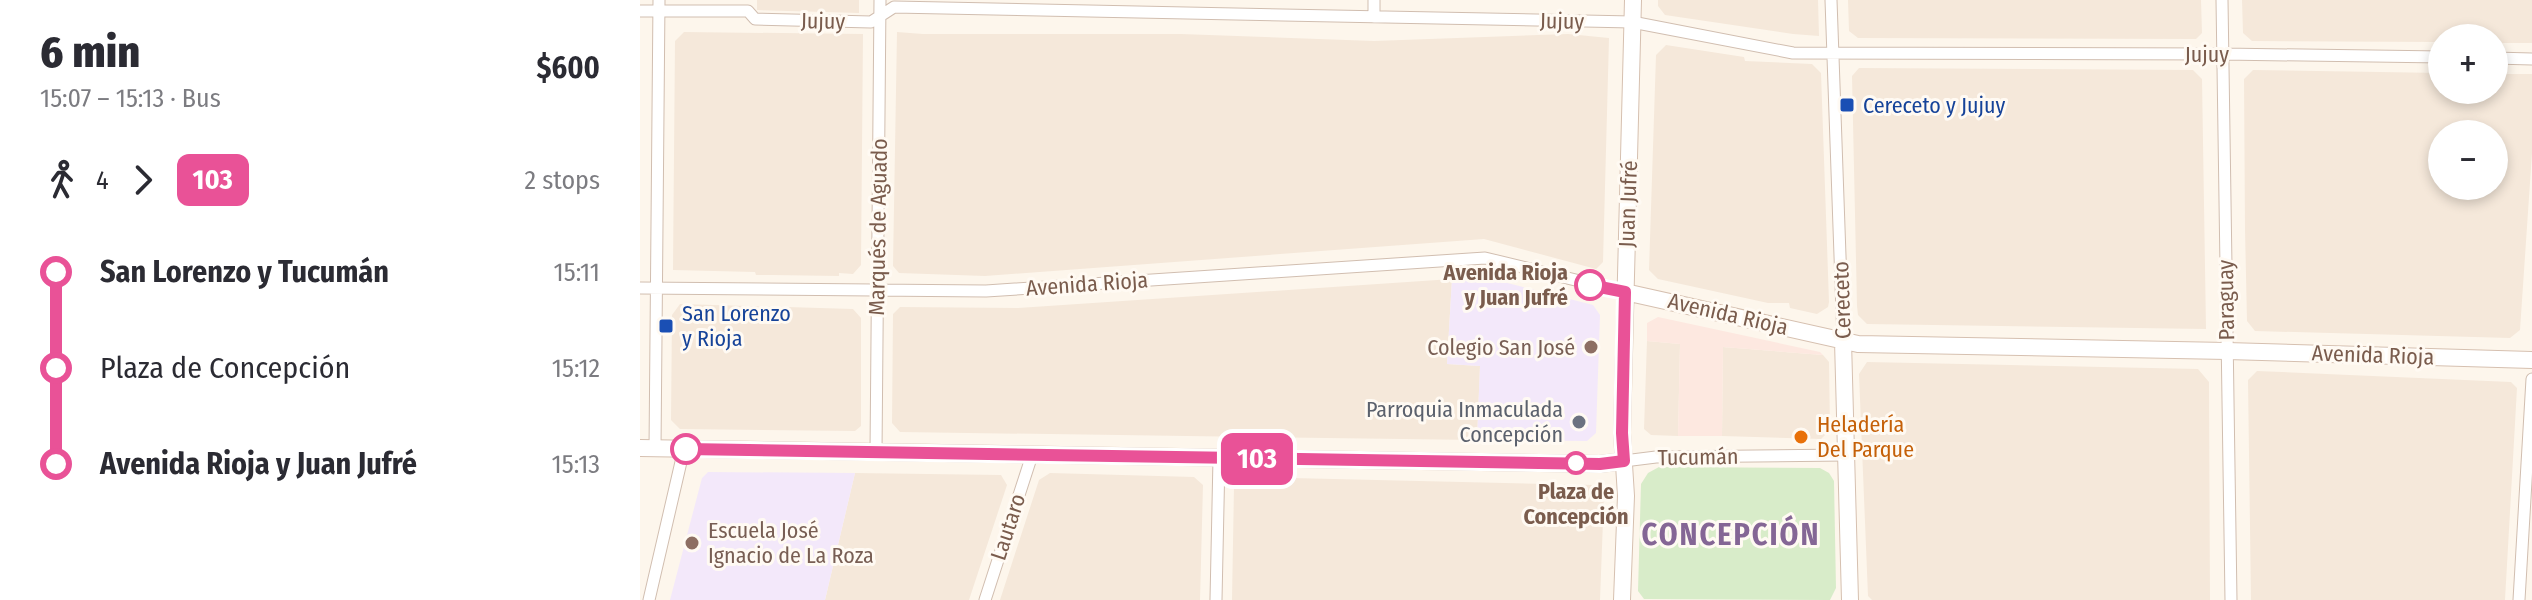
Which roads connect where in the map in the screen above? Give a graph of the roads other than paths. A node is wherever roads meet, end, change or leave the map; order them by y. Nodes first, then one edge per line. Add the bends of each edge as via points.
1 (880, 0) edge
2 (1374, 0) edge
3 (1633, 0) edge
4 (1831, 0) edge
5 (2222, 0) edge
6 (659, 5) edge
7 (1127, 6) edge
8 (640, 11) edge
9 (880, 16) junction
10 (1374, 17) junction
11 (1632, 22) junction
12 (1832, 53) junction
13 (2223, 54) junction
14 (2428, 57) edge
15 (2508, 58) edge
16 (2532, 59) edge
17 (640, 288) edge
18 (656, 289) junction
19 (877, 291) junction
20 (1625, 292) junction
21 (1843, 341) junction
22 (2227, 351) junction
23 (2532, 360) edge
24 (2532, 379) edge
25 (647, 448) edge
26 (684, 449) junction
27 (876, 453) junction
28 (1032, 455) junction
29 (1845, 455) junction
30 (1219, 458) junction
31 (1624, 461) junction
32 (2528, 524) edge
33 (649, 600) edge
34 (985, 600) edge
35 (1216, 600) edge
36 (1622, 600) edge
37 (1850, 600) edge
38 (2231, 600) edge
39 (2519, 600) edge

1 - 9 street, Marqués de Aguado
2 - 10 street
3 - 11 main road, Juan Jufré
4 - 12 street, Cereceto
5 - 13 street, Paraguay
6 - 8 street, Jujuy
6 - 9 street, Jujuy via 748,11 755,19 871,22
6 - 18 street
7 - 9 street, Jujuy via 894,7
7 - 10 street, Jujuy
9 - 19 street, Marqués de Aguado
10 - 11 street, Jujuy
11 - 12 street, Jujuy via 1793,53
11 - 20 main road, Juan Jufré
12 - 13 street, Jujuy
12 - 21 street, Cereceto
13 - 14 street, Jujuy
13 - 22 street, Paraguay
15 - 16 street
17 - 18 street, Avenida Rioja
18 - 19 street, Avenida Rioja
18 - 25 street
19 - 20 street, Avenida Rioja via 986,291 1485,258
19 - 27 street, Marqués de Aguado
20 - 21 main road, Avenida Rioja
20 - 31 main road, Juan Jufré
21 - 22 main road, Avenida Rioja
21 - 29 main road, Cereceto
22 - 23 main road, Avenida Rioja
22 - 38 street, Paraguay
24 - 32 street
25 - 26 main road, Tucumán
26 - 27 main road, Tucumán
26 - 33 street
27 - 28 main road, Tucumán
28 - 30 main road, Tucumán
28 - 34 street, Lautaro
29 - 31 street, Tucumán
29 - 37 main road, Cereceto
30 - 31 main road, Tucumán
30 - 35 street
31 - 36 main road, Juan Jufré
32 - 39 street

